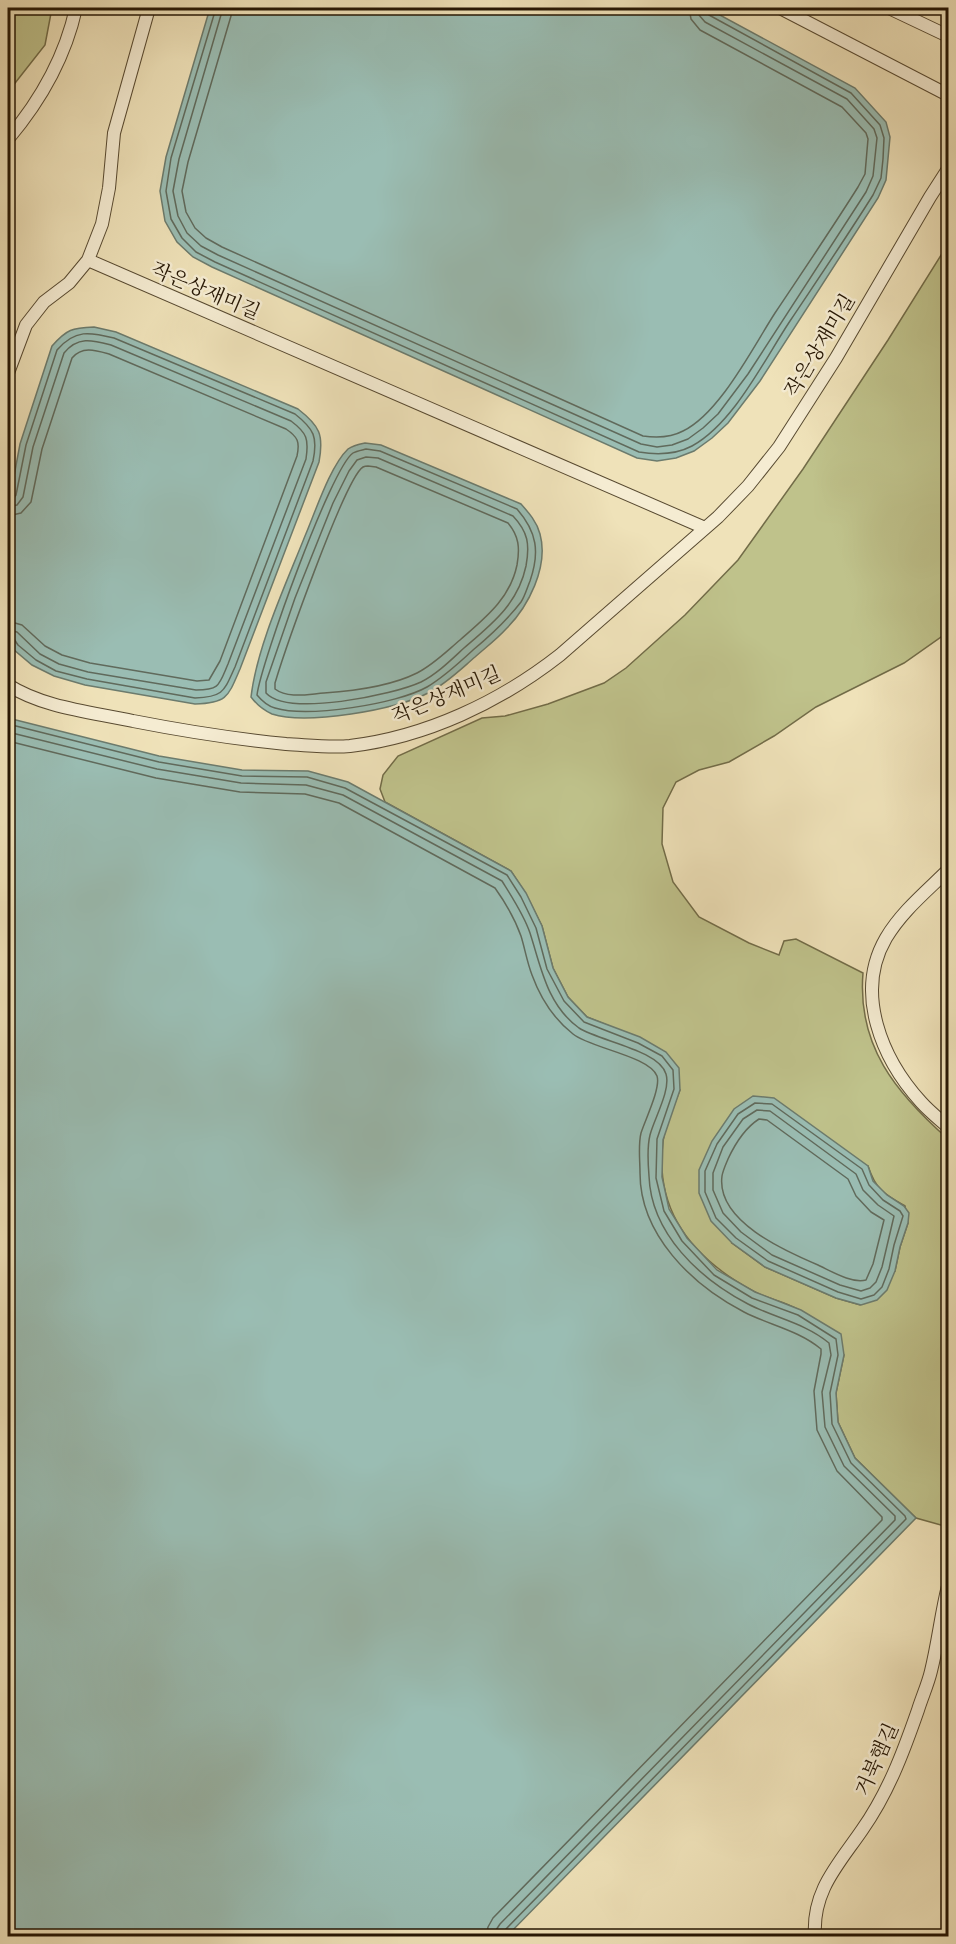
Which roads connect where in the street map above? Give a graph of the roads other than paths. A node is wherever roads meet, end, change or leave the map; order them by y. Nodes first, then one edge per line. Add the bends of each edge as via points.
1 (76, 8) edge
2 (149, 8) edge
3 (780, 8) edge
4 (889, 8) edge
5 (948, 36) edge
6 (948, 95) edge
7 (8, 139) edge
8 (948, 169) edge
9 (88, 260) junction
10 (8, 373) edge
11 (705, 528) junction
12 (8, 685) edge
13 (8, 696) edge
14 (40, 701) junction
15 (948, 870) edge
16 (948, 1127) edge
17 (948, 1586) edge
18 (815, 1936) edge

1 - 7 lane via 61,59
2 - 9 lane via 114,133 102,224
3 - 6 lane
4 - 5 lane
8 - 11 lane, 작은상재미길 via 836,358 778,447 748,486
9 - 10 lane via 26,325
9 - 11 lane, 작은상재미길
11 - 14 lane, 작은상재미길 via 535,675 458,715 387,739 348,746 250,741
12 - 14 lane, 작은상재미길
13 - 14 lane, 작은상재미길
15 - 16 lane via 905,912 886,939 874,971 872,1003 879,1036 899,1075
17 - 18 lane, 거북햄길 via 931,1672 906,1745 885,1795 835,1866 823,1890 816,1909

